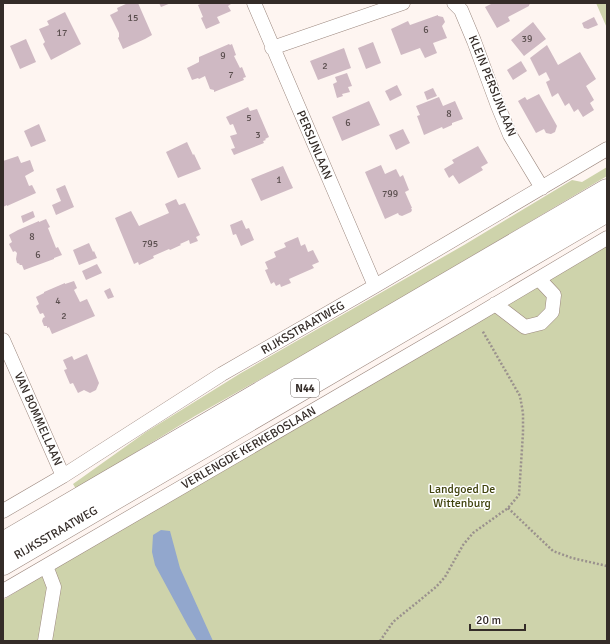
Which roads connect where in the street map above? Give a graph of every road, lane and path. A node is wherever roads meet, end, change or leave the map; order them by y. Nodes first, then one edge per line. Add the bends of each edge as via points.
1 (254, 3) edge
2 (403, 3) edge
3 (454, 3) edge
4 (272, 48) junction
5 (607, 149) edge
6 (542, 188) junction
7 (607, 190) edge
8 (607, 211) edge
9 (607, 238) edge
10 (539, 279) junction
11 (375, 286) junction
12 (496, 304) junction
13 (474, 317) junction
14 (3, 340) edge
15 (63, 476) junction
16 (508, 508) junction
17 (3, 511) edge
18 (3, 543) edge
19 (3, 564) edge
20 (46, 566) junction
21 (607, 566) edge
22 (3, 591) edge
23 (45, 641) edge
24 (380, 641) edge

1 - 4 street, PERSIJNLAAN
2 - 4 street
3 - 6 street, KLEIN PERSIJNLAAN via 461,10 510,135
4 - 11 street, PERSIJNLAAN
5 - 6 street, RIJKSSTRAATWEG
6 - 11 street, RIJKSSTRAATWEG
7 - 18 main road, RIJKSSTRAATWEG / N44
8 - 19 main road, RIJKSSTRAATWEG / N44
9 - 10 street, VERLENGDE KERKEBOSLAAN
10 - 12 street, VERLENGDE KERKEBOSLAAN
10 - 12 street via 554,295 552,312 541,323 525,327
11 - 15 street, RIJKSSTRAATWEG via 222,374
12 - 13 street, VERLENGDE KERKEBOSLAAN
13 - 16 path via 520,396 523,433 518,495
13 - 20 street, VERLENGDE KERKEBOSLAAN
14 - 15 street, VAN BOMMELLAAN
15 - 17 street, RIJKSSTRAATWEG
16 - 21 path via 553,551
16 - 24 path via 473,533 445,577 393,622
20 - 22 street, VERLENGDE KERKEBOSLAAN
20 - 23 street via 54,587

